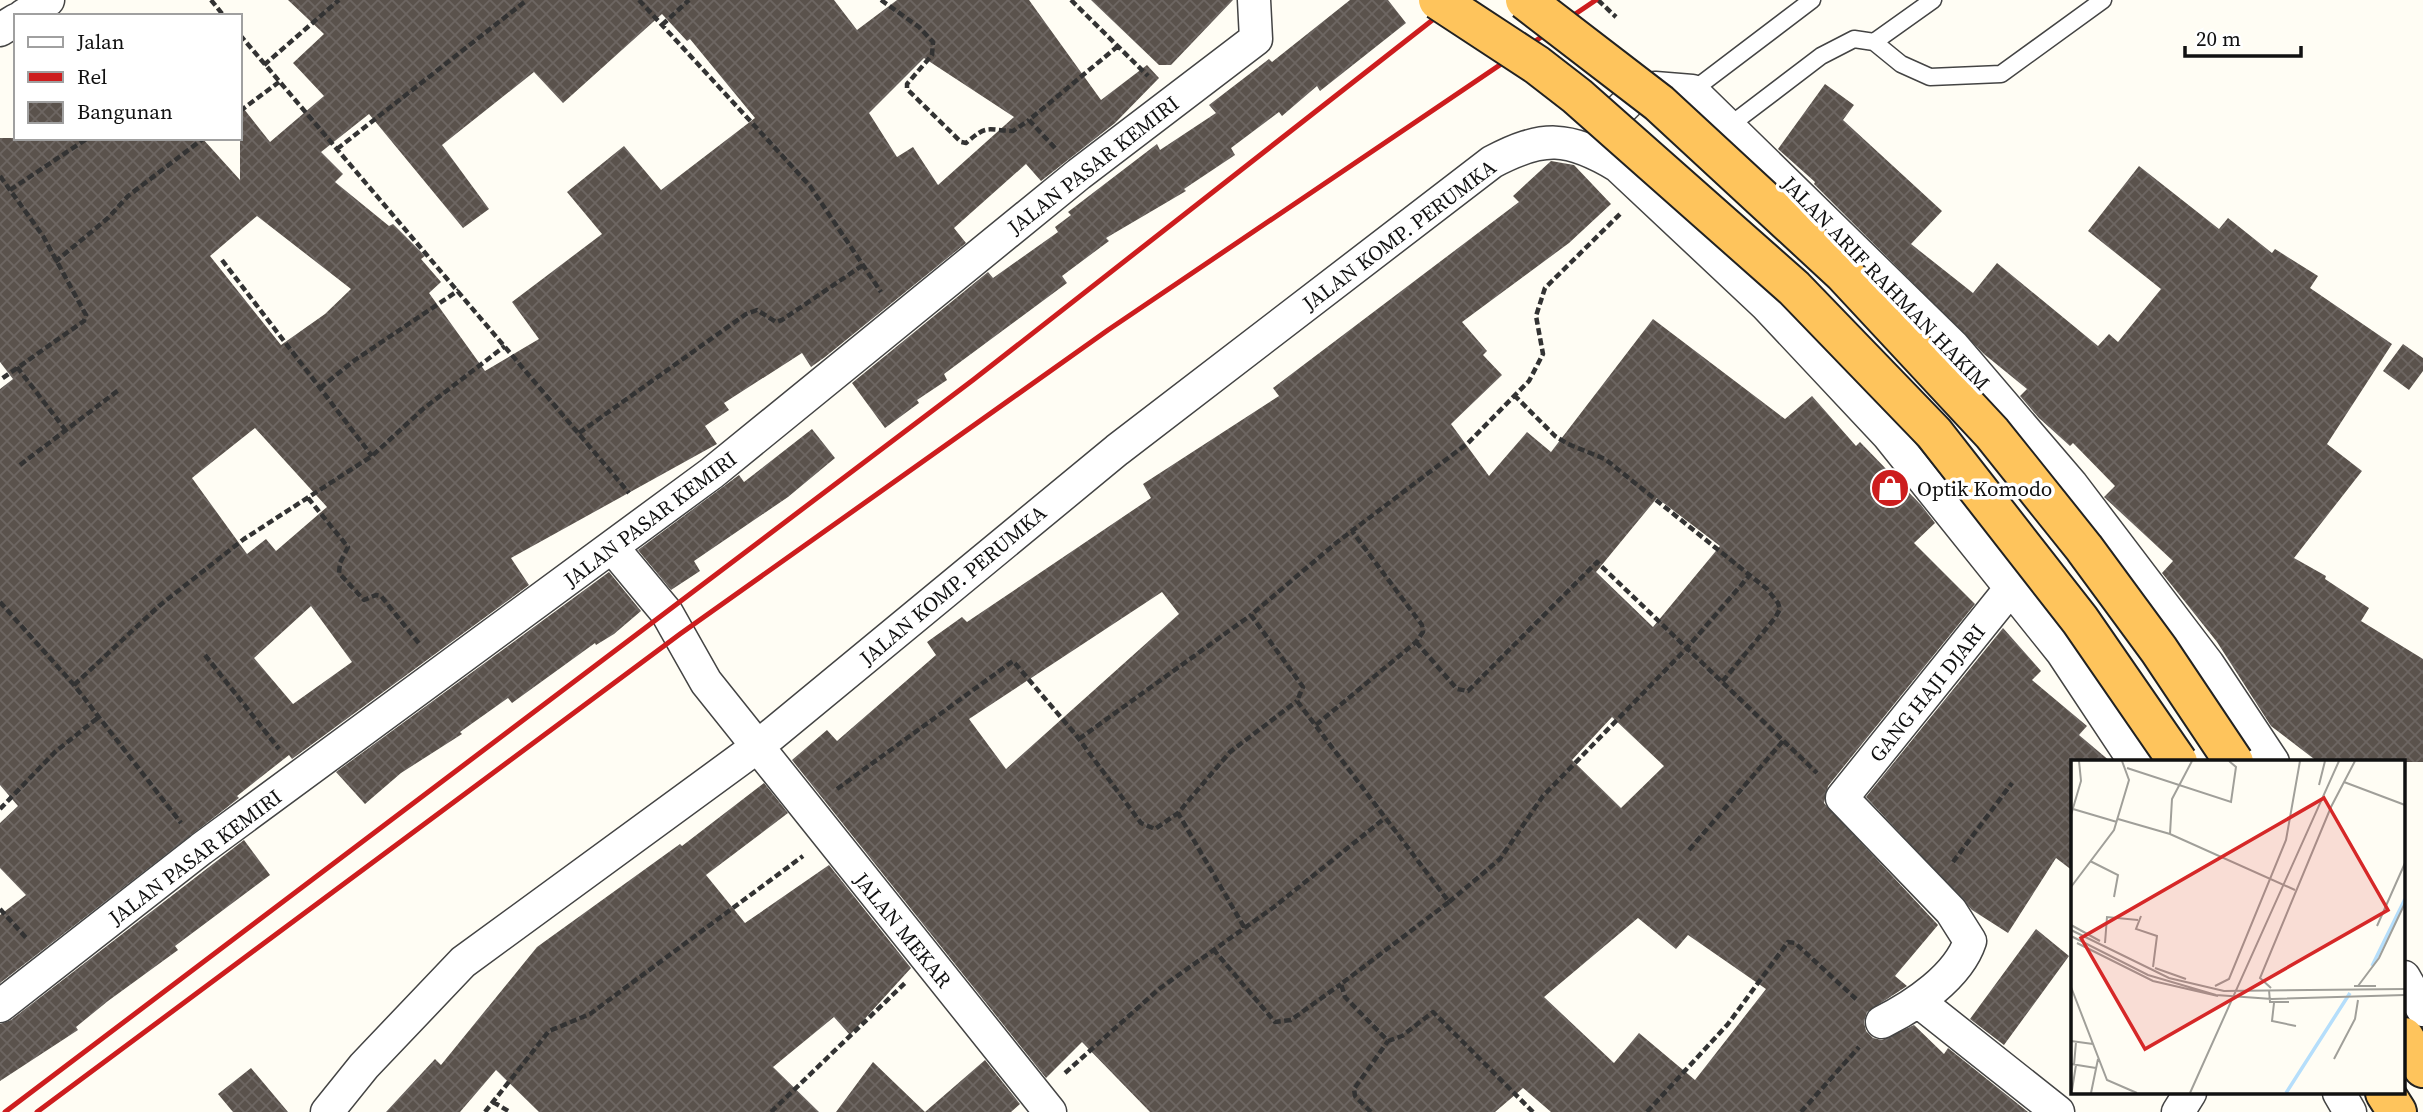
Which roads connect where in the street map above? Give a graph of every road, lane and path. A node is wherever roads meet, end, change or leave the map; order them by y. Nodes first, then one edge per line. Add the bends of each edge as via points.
1 (48, 0) edge
2 (211, 0) edge
3 (339, 0) edge
4 (527, 0) edge
5 (639, 0) edge
6 (690, 0) edge
7 (881, 0) edge
8 (1071, 0) edge
9 (1254, 0) edge
10 (1438, 0) edge
11 (1525, 0) edge
12 (1812, 0) edge
13 (1933, 0) edge
14 (2103, 0) edge
15 (26, 14) edge
16 (222, 14) edge
17 (663, 25) junction
18 (242, 38) edge
19 (1874, 42) junction
20 (1118, 46) junction
21 (264, 65) junction
22 (279, 82) junction
23 (1692, 91) junction
24 (1174, 101) junction
25 (242, 110) edge
26 (1029, 120) junction
27 (1729, 125) junction
28 (85, 140) edge
29 (201, 140) edge
30 (337, 149) junction
31 (1618, 166) junction
32 (1079, 174) junction
33 (0, 176) edge
34 (10, 190) junction
35 (1644, 191) junction
36 (222, 260) dead end
37 (55, 262) junction
38 (863, 265) junction
39 (459, 290) junction
40 (900, 319) junction
41 (505, 346) junction
42 (17, 367) junction
43 (0, 380) edge
44 (320, 388) junction
45 (120, 389) dead end
46 (1514, 396) junction
47 (66, 432) junction
48 (579, 433) junction
49 (372, 456) junction
50 (20, 465) dead end
51 (2055, 465) junction
52 (308, 498) junction
53 (651, 519) junction
54 (1352, 531) junction
55 (612, 547) junction
56 (1980, 552) junction
57 (1749, 576) junction
58 (2011, 588) junction
59 (0, 602) edge
60 (1251, 615) junction
61 (1416, 642) junction
62 (1687, 648) junction
63 (205, 655) dead end
64 (444, 674) junction
65 (1722, 682) junction
66 (74, 685) junction
67 (1297, 701) junction
68 (100, 716) junction
69 (1316, 725) junction
70 (1079, 739) junction
71 (1783, 741) junction
72 (757, 747) junction
73 (2134, 760) edge
74 (2177, 760) edge
75 (2233, 760) edge
76 (2272, 760) edge
77 (302, 777) junction
78 (2011, 783) dead end
79 (1843, 798) junction
80 (0, 809) edge
81 (808, 811) junction
82 (1178, 813) junction
83 (1385, 818) junction
84 (828, 836) junction
85 (201, 849) junction
86 (1689, 850) dead end
87 (1928, 887) junction
88 (1449, 902) junction
89 (1244, 927) junction
90 (1213, 949) junction
91 (928, 961) junction
92 (2406, 980) edge
93 (1341, 984) junction
94 (1919, 1001) junction
95 (0, 1006) edge
96 (2423, 1010) edge
97 (1882, 1022) junction
98 (2406, 1040) edge
99 (1388, 1041) junction
100 (2423, 1069) edge
101 (2189, 1094) edge
102 (2340, 1094) edge
103 (2386, 1094) edge
104 (493, 1102) junction
105 (1045, 1105) edge
106 (327, 1112) edge
107 (485, 1112) edge
108 (510, 1112) edge
109 (771, 1112) edge
110 (1371, 1112) edge
111 (1533, 1112) edge
112 (1647, 1112) edge
113 (1801, 1112) edge
114 (2058, 1112) edge
115 (2178, 1112) edge
116 (2350, 1112) edge
117 (2397, 1112) edge

1 - 15 street
2 - 16 path
3 - 21 path
4 - 30 path
5 - 17 path
6 - 17 path
7 - 26 path via 933,42 932,55 906,84 907,89 961,142 983,129 1013,131
8 - 20 path
9 - 24 street, JALAN PASAR KEMIRI via 1256,39
10 - 74 highway, bridge via 1577,96 1794,288 1934,433 2080,620
11 - 75 highway, JALAN ARIF RAHMAN HAKIM, bridge via 1659,103 1871,303 1992,433 2084,548
12 - 23 lane
13 - 19 lane
14 - 19 lane via 2001,75 1930,76 1901,64
17 - 38 path via 810,186
18 - 21 path
19 - 27 lane via 1854,39 1821,56
20 - 24 path
20 - 26 path
21 - 22 path
22 - 25 path
22 - 30 path
23 - 27 street, JALAN ARIF RAHMAN HAKIM
23 - 31 street via 1655,88 1635,95 1614,116 1608,135
24 - 32 street, JALAN PASAR KEMIRI
26 - 32 path
27 - 51 street, JALAN ARIF RAHMAN HAKIM via 1953,346
28 - 34 path
29 - 37 path via 128,196
30 - 39 path
31 - 35 street
31 - 72 street, JALAN KOMP. PERUMKA via 1564,141 1540,143 1492,162 1117,450
32 - 40 street, JALAN PASAR KEMIRI
33 - 34 path
34 - 37 path via 43,236
35 - 46 path via 1545,288 1536,316 1543,354 1529,381
35 - 56 street via 1766,304 1888,435
36 - 44 path
37 - 42 path via 86,315 84,321
38 - 40 path
38 - 48 path via 782,320 776,322 757,310 747,314
39 - 41 path
39 - 44 path
40 - 53 street, JALAN PASAR KEMIRI
41 - 48 path
41 - 49 path via 423,409
42 - 43 path
42 - 47 path
44 - 49 path
45 - 47 path
46 - 54 path via 1468,443
46 - 57 path via 1555,436 1605,459
47 - 50 path
48 - 53 path
49 - 52 path
51 - 56 street via 2034,463 2014,473 1995,492 1982,509
51 - 76 street, JALAN ARIF RAHMAN HAKIM via 2208,664
52 - 64 path via 348,547 339,573 359,598 381,596
52 - 66 path via 262,526 159,606
53 - 55 street, JALAN PASAR KEMIRI
54 - 60 path
54 - 61 path via 1422,625
55 - 64 street, JALAN PASAR KEMIRI
55 - 72 street, JALAN MEKAR via 667,613 706,682
56 - 58 street
57 - 62 path
57 - 65 path via 1767,589 1780,609
58 - 73 street via 2062,652
58 - 79 street, GANG HAJI DJARI
59 - 66 path
60 - 67 path via 1303,687
60 - 70 path
61 - 62 path via 1457,689 1468,691 1597,562
61 - 69 path
62 - 65 path
62 - 88 path via 1543,796 1500,859
63 - 77 path
64 - 77 street, JALAN PASAR KEMIRI
65 - 71 path
66 - 68 path
67 - 69 path
67 - 82 path via 1230,752
68 - 80 path via 55,752
68 - 85 path
69 - 83 path
70 - 81 path via 1013,661
70 - 82 path via 1141,822 1155,829
71 - 79 path
71 - 86 path
72 - 81 street, JALAN MEKAR
72 - 106 street, JALAN KOMP. PERUMKA via 463,962
77 - 85 street, JALAN PASAR KEMIRI
78 - 87 path via 1951,866
79 - 87 street
81 - 84 street, JALAN MEKAR
82 - 89 path
83 - 88 path
83 - 89 path
84 - 91 street, JALAN MEKAR
84 - 104 path via 590,1014 549,1031
85 - 95 street, JALAN PASAR KEMIRI
87 - 94 street via 1951,911 1970,942 1964,958
88 - 93 path
89 - 90 path
90 - 93 path via 1275,1023 1291,1020
90 - 105 path via 1090,1048
91 - 105 street, JALAN MEKAR
91 - 109 path
92 - 96 street
93 - 99 path via 1345,997
94 - 97 street
94 - 114 street
97 - 112 path via 1795,943 1788,942 1728,1024
97 - 113 path
98 - 100 highway
99 - 110 path via 1354,1089
99 - 111 path via 1433,1013
101 - 115 street
102 - 116 street
103 - 117 highway
104 - 107 path
104 - 108 path

